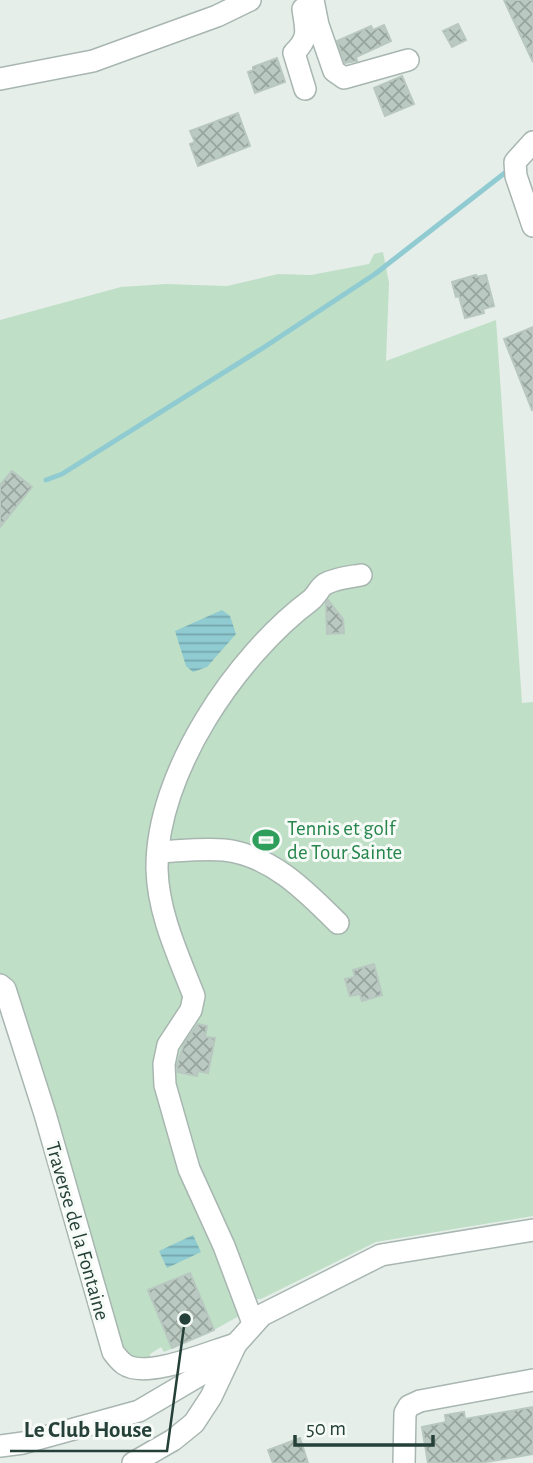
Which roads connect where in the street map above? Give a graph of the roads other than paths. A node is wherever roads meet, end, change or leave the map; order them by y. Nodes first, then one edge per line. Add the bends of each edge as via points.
1 (250, 0) edge
2 (302, 0) edge
3 (313, 0) edge
4 (408, 60) dead end
5 (0, 79) edge
6 (305, 89) dead end
7 (533, 142) edge
8 (533, 226) edge
9 (361, 575) dead end
10 (158, 852) junction
11 (338, 923) dead end
12 (0, 985) edge
13 (533, 1230) edge
14 (253, 1323) junction
15 (232, 1351) junction
16 (533, 1380) edge
17 (0, 1446) edge
18 (132, 1463) edge
19 (404, 1463) edge

1 - 5 street via 93,61
2 - 6 street via 307,33 294,54
3 - 4 street via 334,71 344,78
7 - 8 street via 515,162
9 - 10 street via 322,585 246,662 179,770
10 - 11 street via 224,850 254,856 284,873
10 - 14 street via 162,908 194,996 191,1010 168,1045 165,1085 189,1169
12 - 15 street, Traverse de la Fontaine via 45,1114 113,1352 125,1365 142,1369
13 - 14 street via 381,1255 262,1314
14 - 15 street
15 - 17 street via 139,1411
15 - 18 street via 194,1423
16 - 19 street via 409,1406

